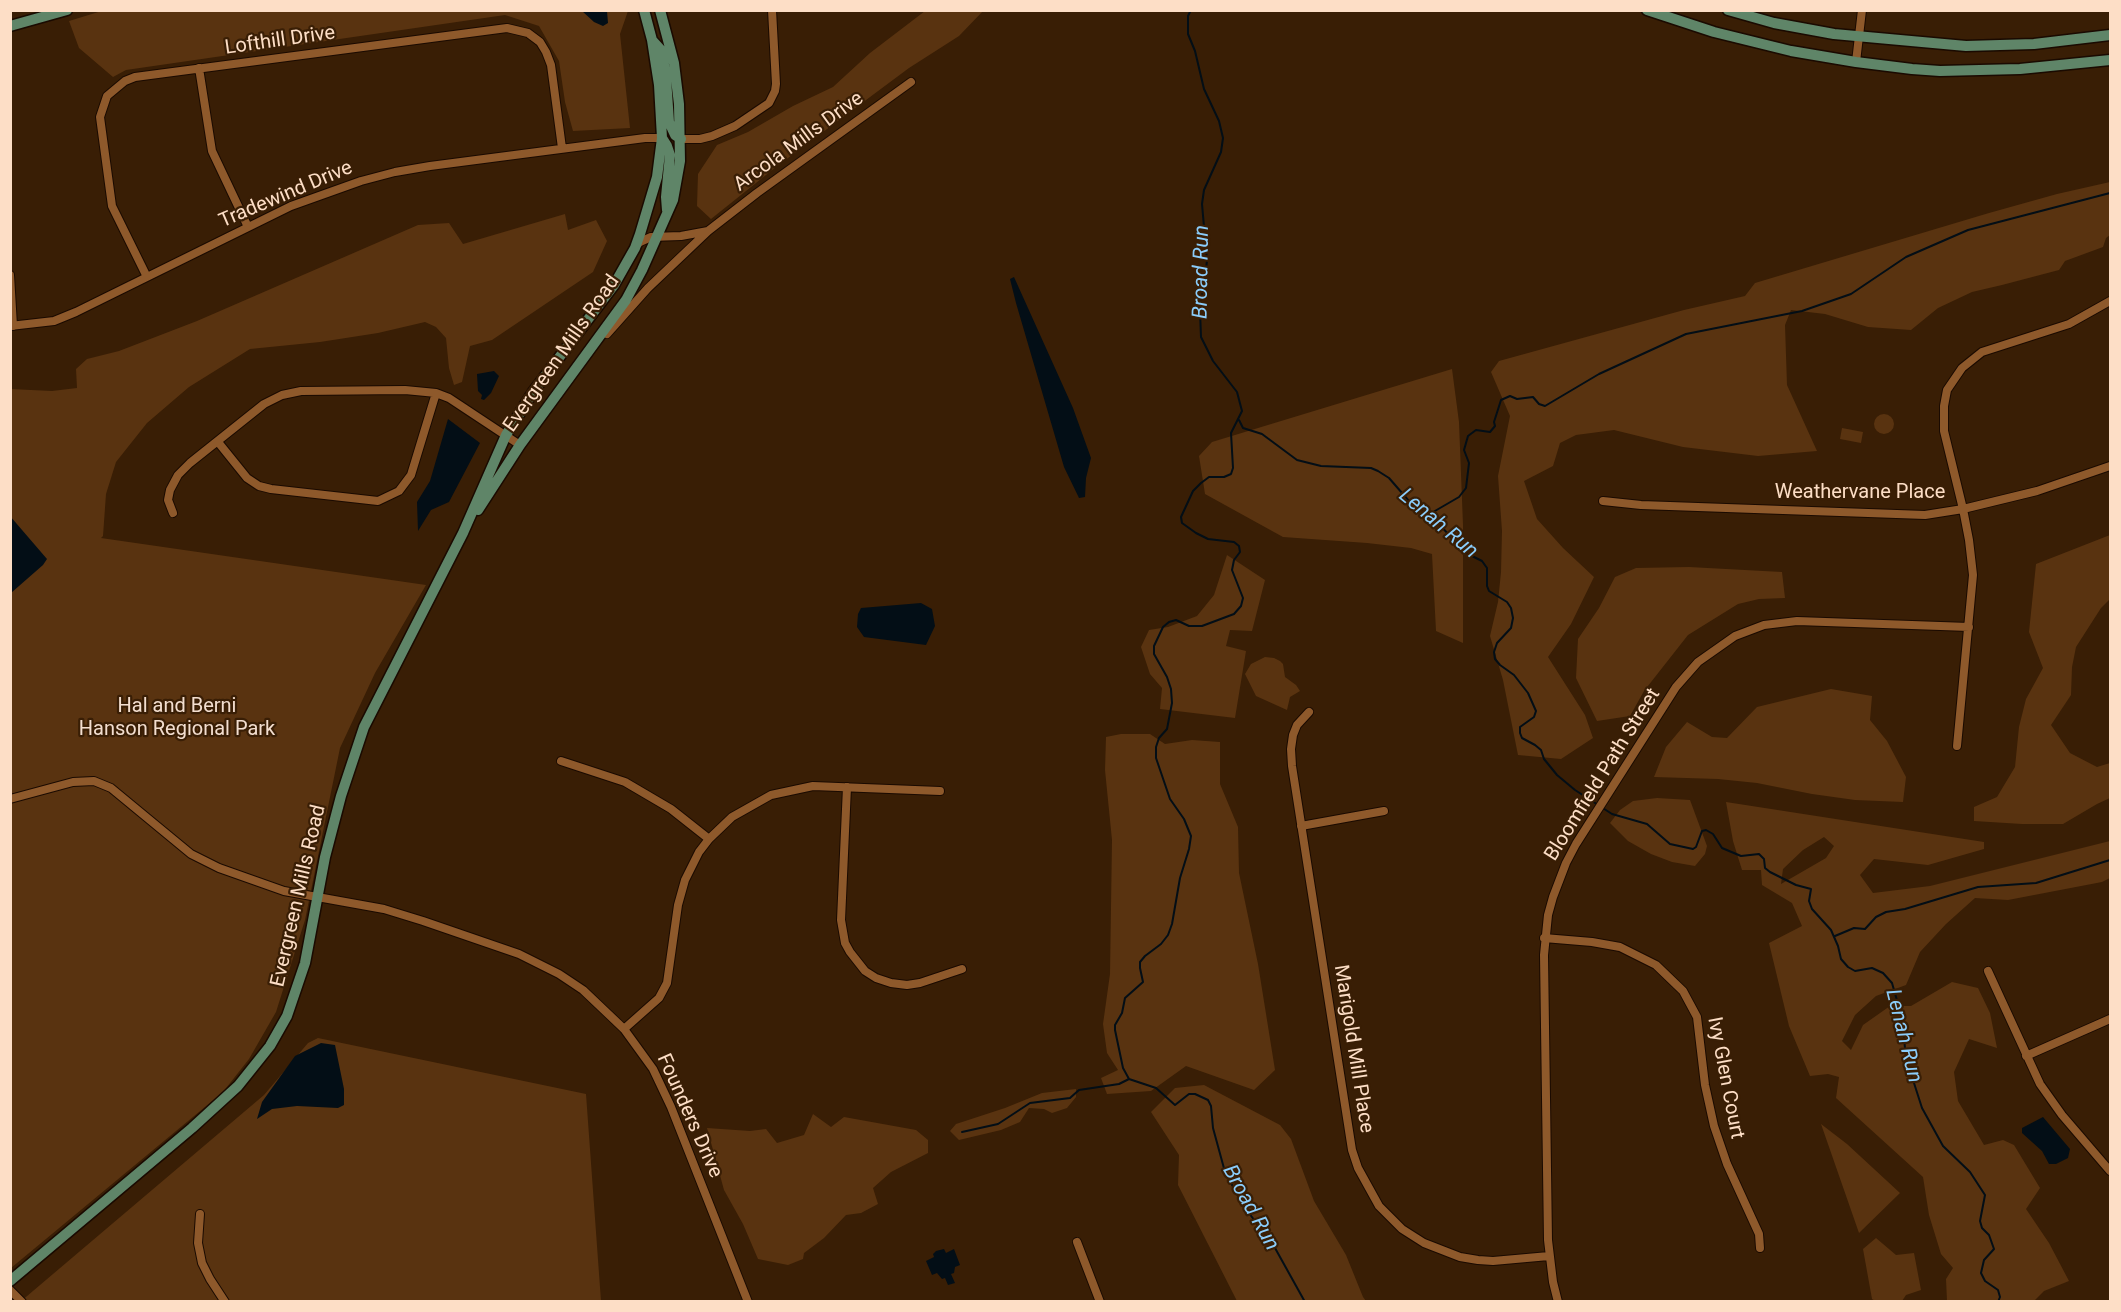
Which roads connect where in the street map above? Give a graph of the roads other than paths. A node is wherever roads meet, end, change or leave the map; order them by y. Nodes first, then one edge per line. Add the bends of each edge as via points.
1 (67, 10) edge
2 (644, 10) edge
3 (660, 10) edge
4 (772, 10) edge
5 (1647, 10) edge
6 (1728, 10) edge
7 (1862, 10) edge
8 (10, 26) edge
9 (2110, 35) edge
10 (1859, 37) junction
11 (652, 40) junction
12 (2110, 60) edge
13 (1856, 62) junction
14 (199, 68) junction
15 (911, 82) dead end
16 (662, 138) junction
17 (681, 139) junction
18 (562, 148) junction
19 (668, 213) junction
20 (248, 227) junction
21 (708, 231) junction
22 (657, 237) junction
23 (635, 248) junction
24 (10, 275) edge
25 (147, 277) junction
26 (2110, 301) edge
27 (12, 326) edge
28 (573, 372) junction
29 (436, 393) junction
30 (506, 435) junction
31 (218, 442) junction
32 (520, 445) junction
33 (2110, 466) edge
34 (1603, 501) dead end
35 (1963, 509) junction
36 (173, 513) dead end
37 (463, 533) junction
38 (1969, 627) junction
39 (1309, 712) dead end
40 (1957, 746) dead end
41 (561, 761) dead end
42 (847, 787) junction
43 (940, 791) dead end
44 (10, 800) edge
45 (1384, 811) dead end
46 (1301, 826) junction
47 (709, 839) junction
48 (318, 897) junction
49 (1544, 938) junction
50 (962, 969) dead end
51 (1988, 971) dead end
52 (2110, 1019) edge
53 (624, 1029) junction
54 (2026, 1056) junction
55 (2110, 1171) edge
56 (200, 1214) dead end
57 (1077, 1242) dead end
58 (1760, 1248) dead end
59 (1549, 1256) junction
60 (10, 1281) edge
61 (10, 1290) edge
62 (22, 1302) edge
63 (225, 1302) edge
64 (748, 1302) edge
65 (1100, 1302) edge
66 (1558, 1302) edge

1 - 8 main road
2 - 11 main road, Evergreen Mills Road
3 - 17 main road, Evergreen Mills Road via 674,63
4 - 17 street via 776,84 773,98 729,129 704,138
5 - 13 main road via 1750,41
6 - 10 main road
7 - 10 street
9 - 10 main road via 2034,44 1966,46
10 - 13 street
11 - 16 main road, Evergreen Mills Road
11 - 17 main road via 662,51 669,122
12 - 13 main road via 2070,66 1940,71
14 - 18 street, Lofthill Drive via 507,27 528,33 540,42 551,64
14 - 20 street via 212,151
14 - 25 street, Lofthill Drive via 124,81 107,96 102,107 112,206
15 - 21 street, Arcola Mills Drive
16 - 18 street, Tradewind Drive
16 - 19 main road via 670,154
16 - 23 main road, Evergreen Mills Road via 657,177
17 - 19 main road, Evergreen Mills Road via 678,180
18 - 20 street, Tradewind Drive via 361,180
19 - 22 main road, Evergreen Mills Road
20 - 25 street, Tradewind Drive
21 - 22 street
21 - 28 street, Arcola Mills Drive via 648,288
22 - 23 street via 645,238
22 - 28 main road, Evergreen Mills Road via 626,300
23 - 30 main road, Evergreen Mills Road via 614,285 533,392
24 - 27 street
25 - 27 street, Tradewind Drive via 54,321
26 - 35 street via 2069,324 1982,352 1954,378 1947,390 1943,418
28 - 32 main road, Evergreen Mills Road
29 - 30 street
29 - 31 street via 405,390 282,394
29 - 31 street via 411,475 399,492 378,501 259,486 247,478
30 - 32 street
30 - 37 main road, Evergreen Mills Road
31 - 36 street via 178,475 168,500
32 - 37 main road, Evergreen Mills Road
33 - 35 street, Weathervane Place via 2057,486
34 - 35 street, Weathervane Place via 1925,515
35 - 38 street via 1973,575
37 - 48 main road, Evergreen Mills Road via 364,728 341,796
38 - 40 street
38 - 49 street, Bloomfield Path Street via 1797,621 1764,625 1722,644 1676,687 1590,822 1558,882
39 - 46 street, Marigold Mill Place via 1297,724 1291,749
41 - 47 street via 624,782 675,812
42 - 43 street
42 - 47 street via 813,786 771,795 732,817
42 - 50 street via 841,920 850,952 865,970 891,983 920,983
44 - 48 street, Founders Drive via 73,782 94,781 111,788 191,854 284,891
45 - 46 street
46 - 59 street, Marigold Mill Place via 1352,1150 1370,1192 1402,1229 1444,1252 1478,1260
47 - 53 street via 681,892 667,983 659,998
48 - 53 street, Founders Drive via 384,909 519,954 583,990
48 - 60 main road, Evergreen Mills Road via 305,963 286,1016 270,1046 248,1074 192,1128
49 - 58 street, Ivy Glen Court via 1620,947 1656,965 1683,991 1697,1017 1705,1085 1717,1135 1759,1234
49 - 59 street, Bloomfield Path Street
51 - 54 street
52 - 54 street
53 - 64 street, Founders Drive via 653,1069 671,1107
54 - 55 street via 2062,1115
56 - 63 street via 198,1243 202,1263
57 - 65 street
59 - 66 street, Bloomfield Path Street
61 - 62 street

